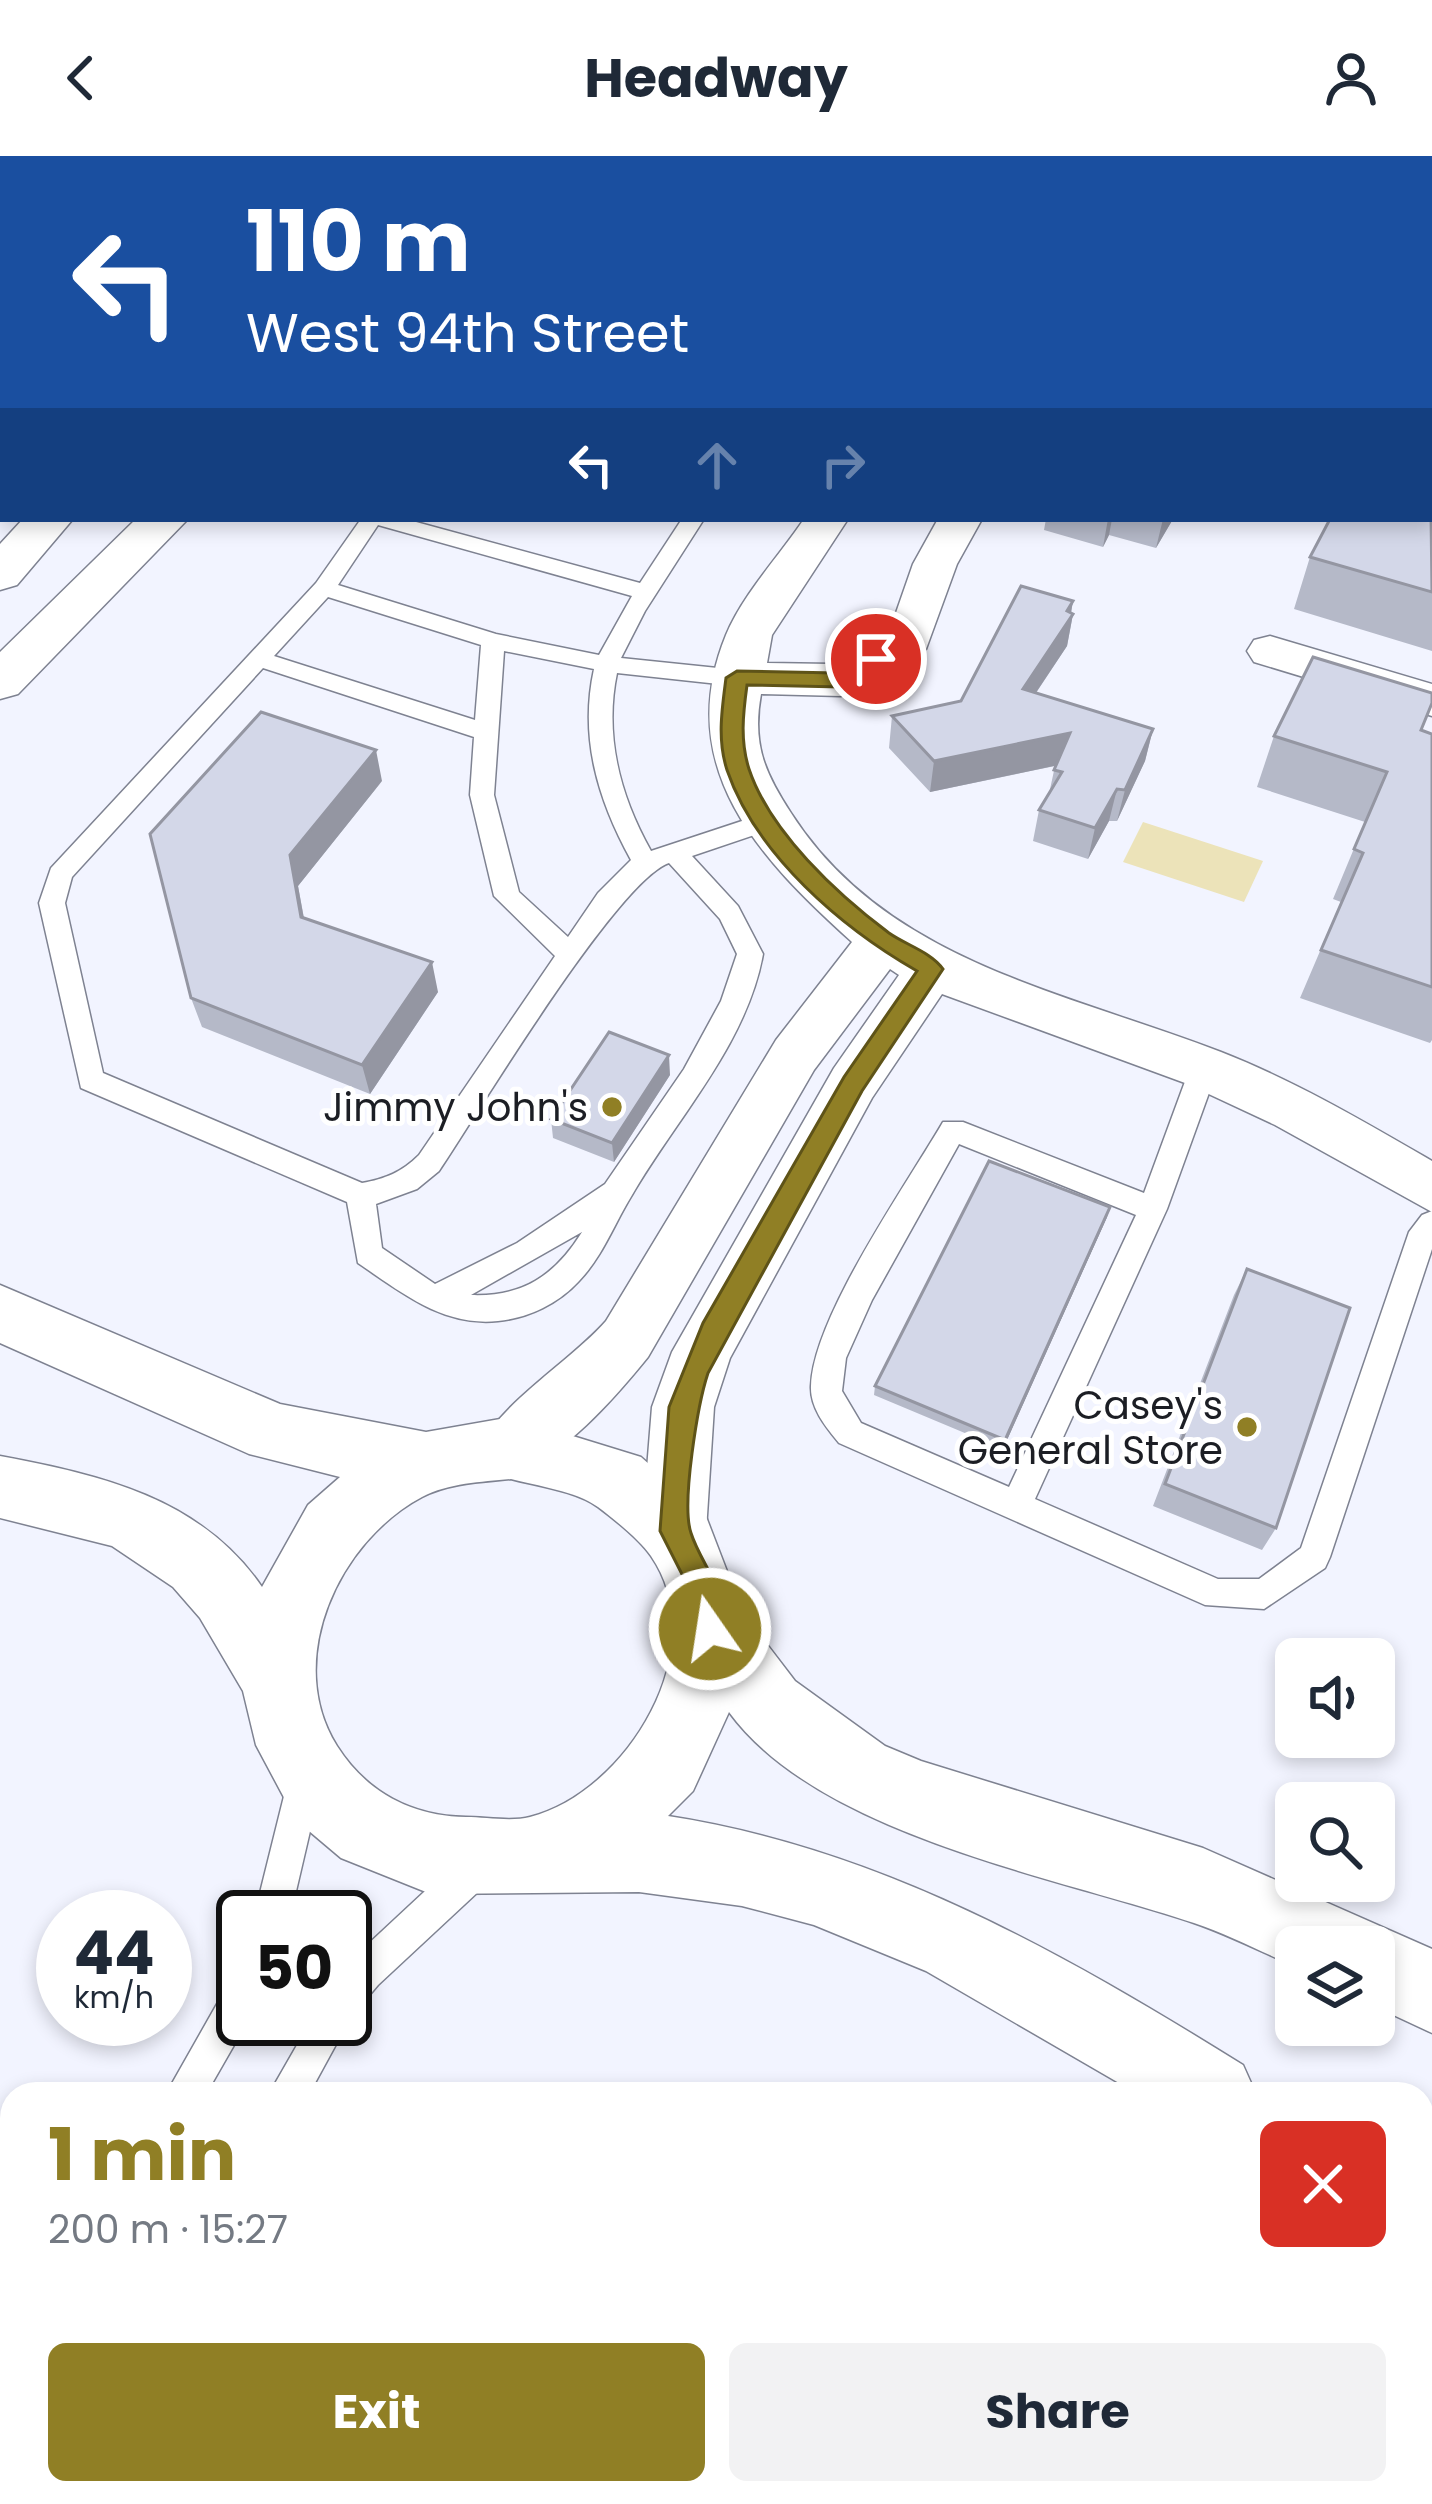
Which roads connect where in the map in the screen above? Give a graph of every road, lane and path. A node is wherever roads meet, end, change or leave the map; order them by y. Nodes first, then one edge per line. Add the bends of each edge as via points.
1 (47, 522) edge
2 (161, 522) edge
3 (374, 522) edge
4 (387, 522) edge
5 (691, 522) edge
6 (824, 522) edge
7 (957, 522) edge
8 (0, 574) edge
9 (324, 588) junction
10 (648, 593) junction
11 (494, 641) junction
12 (1270, 651) dead end
13 (259, 659) junction
14 (607, 664) junction
15 (737, 678) junction
16 (0, 682) edge
17 (1432, 700) edge
18 (486, 732) junction
19 (766, 822) junction
20 (659, 856) junction
21 (569, 953) junction
22 (907, 955) junction
23 (1204, 1068) junction
24 (620, 1189) junction
25 (1432, 1189) edge
26 (361, 1195) junction
27 (1153, 1209) junction
28 (1432, 1222) edge
29 (432, 1298) junction
30 (0, 1312) edge
31 (511, 1448) junction
32 (424, 1463) junction
33 (0, 1487) edge
34 (1015, 1508) junction
35 (674, 1531) junction
36 (710, 1629) junction
37 (277, 1681) junction
38 (307, 1772) junction
39 (512, 1856) junction
40 (279, 1890) edge
41 (1294, 1926) edge
42 (372, 1966) edge
43 (1395, 1974) edge
44 (1432, 1994) edge
45 (216, 2041) edge
46 (317, 2046) edge
47 (192, 2082) edge
48 (295, 2082) edge
49 (1194, 2082) edge

1 - 8 main road
2 - 16 main road
3 - 9 lane
4 - 10 lane
5 - 10 lane
6 - 15 street via 749,635
7 - 15 street via 910,638 841,680
9 - 11 lane
9 - 13 lane
10 - 14 lane
11 - 14 lane
11 - 18 lane
12 - 17 street
13 - 18 lane
13 - 26 lane via 78,850 52,903 91,1080
14 - 15 lane
14 - 20 lane via 608,793
15 - 19 street via 730,727 739,771
18 - 21 lane via 482,795 507,896
19 - 20 lane
19 - 22 street via 796,862
20 - 21 lane via 607,900
20 - 24 lane via 740,930 751,965 736,1006
21 - 26 lane via 429,1163 415,1178
22 - 23 street
22 - 31 street via 795,1055 627,1339
22 - 35 street via 853,1084 702,1352 683,1407
23 - 25 street via 1295,1109
23 - 27 lane
24 - 29 lane via 506,1268
24 - 29 lane via 595,1242 569,1275 534,1299 469,1311
26 - 29 lane via 368,1254
27 - 34 lane
27 - 34 lane via 953,1130 838,1337 826,1384 831,1411 850,1433
28 - 34 lane via 1314,1557 1292,1578 1264,1594 1217,1594
30 - 32 main road via 273,1433
31 - 32 main road
31 - 35 main road via 595,1466 632,1486
32 - 37 main road via 385,1483 319,1542 279,1631
33 - 37 main road via 109,1510 191,1552 245,1617
35 - 36 main road via 703,1586
36 - 39 main road via 696,1717 670,1762 635,1802 590,1832
36 - 41 main road via 769,1706 873,1780 1171,1875
37 - 38 main road via 286,1728
38 - 39 main road via 340,1810 382,1838 432,1856
38 - 40 lane
39 - 42 lane
39 - 49 main road via 673,1856 796,1881 982,1958
43 - 44 main road
45 - 47 lane
46 - 48 lane

